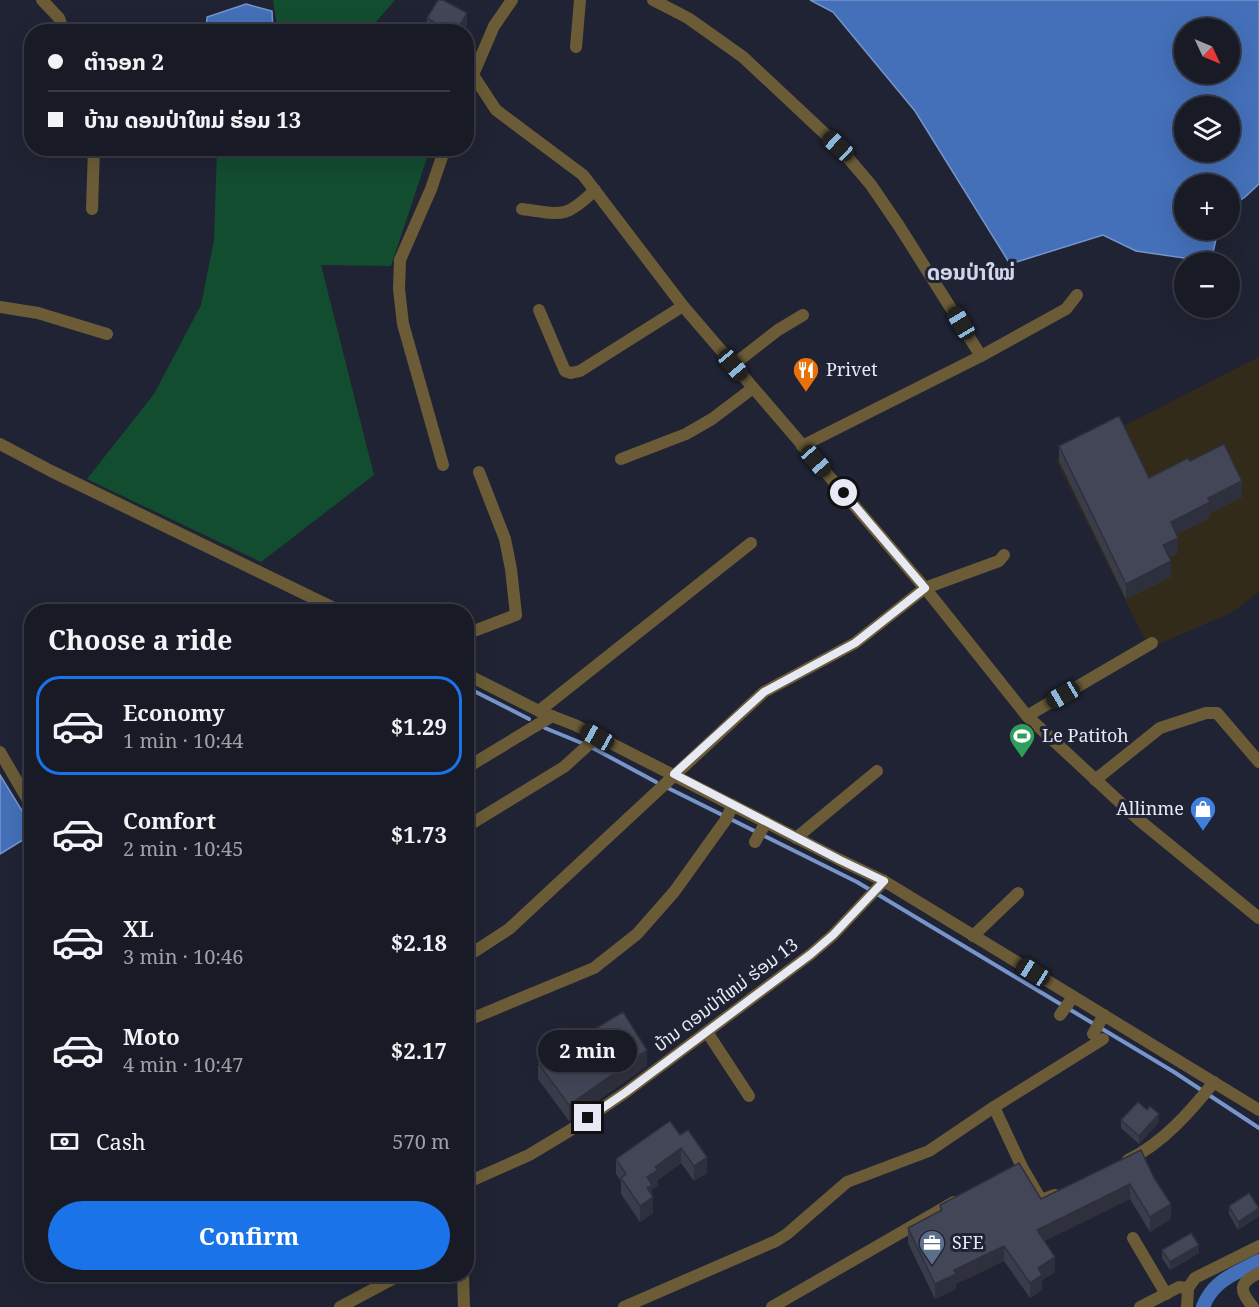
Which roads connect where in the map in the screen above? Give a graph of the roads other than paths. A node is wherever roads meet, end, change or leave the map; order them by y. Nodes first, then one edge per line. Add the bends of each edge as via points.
1 (42, 0) edge
2 (512, 0) edge
3 (580, 0) edge
4 (653, 0) edge
5 (61, 24) edge
6 (576, 46) dead end
7 (474, 73) edge
8 (474, 77) edge
9 (94, 156) edge
10 (442, 156) edge
11 (595, 190) junction
12 (92, 209) dead end
13 (522, 209) dead end
14 (1077, 295) dead end
15 (683, 306) junction
16 (0, 307) edge
17 (539, 310) dead end
18 (803, 315) dead end
19 (108, 334) dead end
20 (981, 356) junction
21 (733, 365) junction
22 (753, 388) junction
23 (0, 444) edge
24 (802, 446) junction
25 (621, 459) dead end
26 (443, 465) dead end
27 (479, 472) dead end
28 (751, 543) dead end
29 (1004, 555) dead end
30 (925, 588) junction
31 (325, 604) edge
32 (474, 631) edge
33 (1152, 643) dead end
34 (474, 678) edge
35 (539, 711) junction
36 (552, 716) junction
37 (1027, 716) junction
38 (594, 740) junction
39 (0, 752) edge
40 (1259, 762) edge
41 (474, 763) edge
42 (877, 771) dead end
43 (674, 774) junction
44 (1095, 780) junction
45 (24, 793) edge
46 (729, 812) junction
47 (474, 822) edge
48 (796, 838) junction
49 (878, 888) junction
50 (1018, 894) dead end
51 (1259, 918) edge
52 (973, 936) junction
53 (474, 952) edge
54 (474, 1018) edge
55 (1099, 1028) junction
56 (707, 1032) junction
57 (1208, 1090) junction
58 (749, 1096) dead end
59 (994, 1107) junction
60 (1259, 1110) edge
61 (1119, 1164) edge
62 (474, 1179) edge
63 (1067, 1190) edge
64 (962, 1198) edge
65 (1133, 1238) dead end
66 (1259, 1246) edge
67 (1259, 1273) edge
68 (387, 1282) edge
69 (463, 1282) edge
70 (1188, 1288) junction
71 (1166, 1294) junction
72 (340, 1307) edge
73 (464, 1307) edge
74 (624, 1307) edge
75 (772, 1307) edge
76 (1140, 1307) edge
77 (1187, 1307) edge
78 (1253, 1307) edge

1 - 5 street
2 - 7 street via 494,26
3 - 6 street
4 - 20 street via 688,18 743,57 838,146 871,185
8 - 11 street via 496,110 583,175
9 - 12 street
10 - 26 street via 400,260 399,289 403,324
11 - 13 street via 569,212
11 - 15 street
14 - 20 street via 1066,309
15 - 17 street via 571,373 566,371
15 - 21 street
16 - 19 street via 38,313
18 - 21 street
20 - 24 street
21 - 22 street
22 - 24 street
22 - 25 street via 686,434
23 - 31 street
24 - 30 street
27 - 32 street via 505,539 516,615
28 - 35 street
29 - 30 street via 999,561
30 - 37 street
30 - 43 street via 855,643 764,692
33 - 37 street
34 - 35 street
35 - 36 street
36 - 38 street
36 - 41 street
37 - 44 street
38 - 43 street
38 - 47 street via 564,767
39 - 45 street
40 - 44 street via 1217,713 1206,713 1160,728
42 - 48 street
43 - 46 street
43 - 53 street via 509,929
44 - 51 street
46 - 48 street via 760,833
46 - 54 street via 675,892 637,934 594,968
48 - 49 street
49 - 52 street
49 - 56 street, ບ້ານ ດອນປ່າໃຫມ່ ຮ່ອມ 13 via 818,947
50 - 52 street
52 - 55 street
55 - 57 street
55 - 59 street
56 - 58 street
56 - 62 street, ບ້ານ ດອນປ່າໃຫມ່ ຮ່ອມ 13 via 569,1131 529,1155
57 - 60 street
57 - 61 street via 1141,1154
59 - 63 street via 1017,1169 1041,1200
59 - 74 street via 929,1151 847,1182 776,1241
64 - 75 street
65 - 71 street
66 - 70 street via 1195,1278
67 - 78 street via 1242,1287 1242,1294
68 - 72 street
69 - 73 street
70 - 71 street via 1179,1287
70 - 77 street
71 - 76 street

